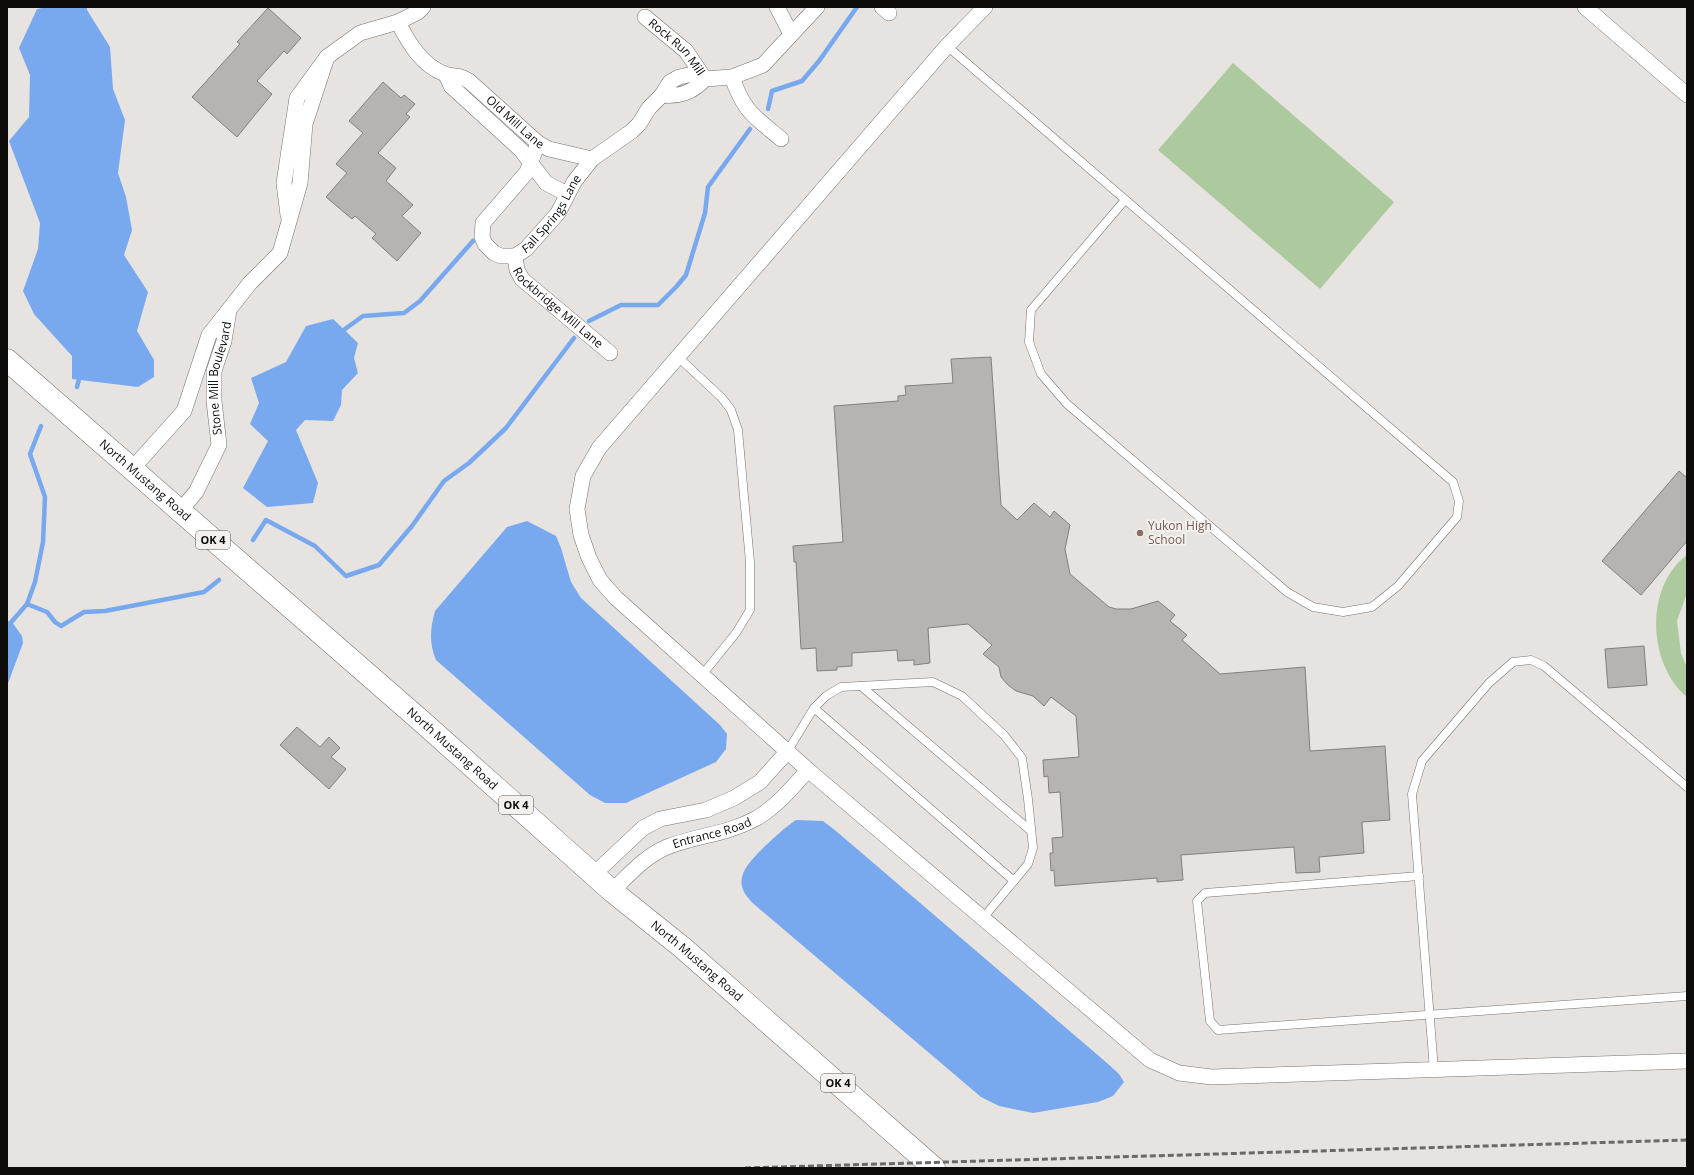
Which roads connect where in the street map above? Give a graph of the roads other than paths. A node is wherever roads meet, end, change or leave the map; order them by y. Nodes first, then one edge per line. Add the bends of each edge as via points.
1 (423, 7) edge
2 (777, 7) edge
3 (818, 7) edge
4 (985, 7) edge
5 (1585, 7) edge
6 (645, 17) dead end
7 (398, 22) junction
8 (791, 34) junction
9 (947, 46) junction
10 (446, 75) junction
11 (732, 77) junction
12 (705, 79) junction
13 (1685, 89) edge
14 (781, 139) dead end
15 (538, 143) junction
16 (592, 159) junction
17 (532, 163) junction
18 (567, 194) junction
19 (1125, 200) junction
20 (515, 256) junction
21 (229, 307) junction
22 (610, 353) dead end
23 (678, 357) junction
24 (7, 360) edge
25 (194, 384) junction
26 (214, 389) junction
27 (132, 469) junction
28 (180, 511) junction
29 (702, 675) junction
30 (861, 686) junction
31 (814, 708) junction
32 (787, 752) junction
33 (808, 770) junction
34 (1687, 787) edge
35 (1031, 831) junction
36 (594, 874) junction
37 (1419, 876) junction
38 (1014, 881) junction
39 (612, 891) junction
40 (983, 918) junction
41 (1687, 996) edge
42 (1430, 1015) junction
43 (1687, 1061) edge
44 (1434, 1070) junction
45 (934, 1168) edge

1 - 7 street, Stone Mill Boulevard
2 - 8 street
3 - 8 street, Fall Springs Lane
4 - 9 street
5 - 13 street
6 - 12 street, Rock Run Mill via 686,51
7 - 10 street, Old Mill Lane via 418,54
7 - 21 street, Stone Mill Boulevard via 360,33 327,57 297,98 297,145 284,183 289,220 280,253
8 - 11 street, Fall Springs Lane via 763,65
9 - 19 lane
9 - 23 street
10 - 15 street, Old Mill Lane via 460,75 469,81
10 - 17 street, Old Mill Lane via 451,86
11 - 12 street, Fall Springs Lane
11 - 14 street via 746,109
12 - 16 street, Fall Springs Lane via 693,74 670,82 632,131
15 - 16 street, Old Mill Lane via 549,149
15 - 17 street, Fall Springs Lane
16 - 18 street, Fall Springs Lane
17 - 18 street, Old Mill Lane via 546,183
17 - 20 street, Fall Springs Lane via 483,223 482,237 489,248 501,256
18 - 20 street, Fall Springs Lane via 553,219 526,249
19 - 19 lane via 1031,310 1029,342 1041,374 1067,404 1288,592 1313,607 1344,612 1372,608 1398,586 1457,517 1459,501 1453,482
20 - 22 street, Rockbridge Mill Lane via 517,270 522,278
21 - 25 street, Stone Mill Boulevard via 209,335
21 - 26 street, Stone Mill Boulevard via 224,341 214,371
23 - 29 lane via 722,398 731,410 738,430 750,562 750,610 736,633
23 - 29 street via 600,448 583,476 577,509 588,558 600,580 616,598
24 - 27 main road, North Mustang Road / OK 4
25 - 26 street
25 - 27 street, Stone Mill Boulevard via 184,411
26 - 28 street, Stone Mill Boulevard via 219,445 196,492
27 - 28 main road, North Mustang Road / OK 4
28 - 36 main road, North Mustang Road / OK 4
29 - 32 street
30 - 31 lane via 841,687 826,696
30 - 35 lane
30 - 35 lane via 933,682 962,696 1004,734 1022,758
31 - 32 lane
31 - 38 lane
32 - 33 street
32 - 36 street, Entrance Road via 760,782 734,798 706,810 660,818 643,828
33 - 39 street, Entrance Road via 782,799 757,817 725,832 666,847 643,860
33 - 40 street
34 - 37 lane via 1544,666 1531,660 1513,662 1489,684 1422,760 1412,794
35 - 38 lane via 1033,848 1028,864
36 - 39 main road, North Mustang Road / OK 4
37 - 42 lane
37 - 42 lane via 1205,893 1197,901 1210,1021 1218,1030
38 - 40 lane
39 - 45 main road, North Mustang Road / OK 4 via 683,948
40 - 44 street via 1150,1060 1179,1073 1212,1077
41 - 42 lane
42 - 44 lane
43 - 44 street

